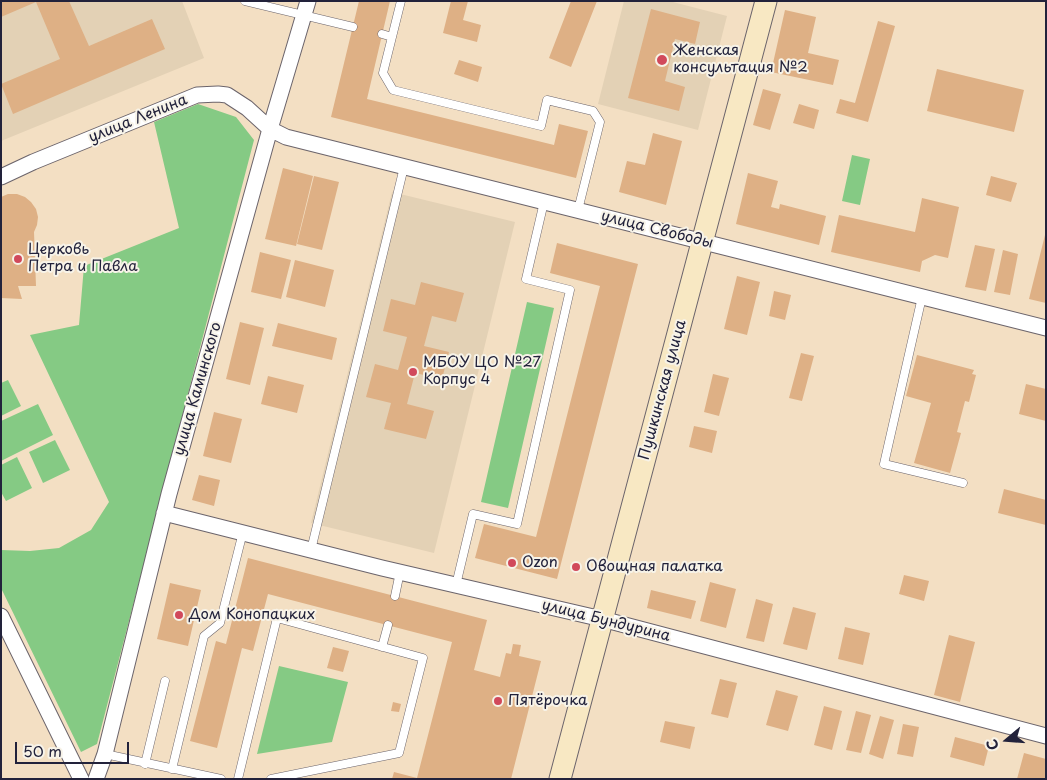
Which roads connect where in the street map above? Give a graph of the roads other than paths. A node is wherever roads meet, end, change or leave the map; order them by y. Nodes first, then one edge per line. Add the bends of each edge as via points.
1 (246, 1) edge
2 (401, 1) edge
3 (766, 1) edge
4 (305, 8) edge
5 (353, 27) dead end
6 (382, 34) dead end
7 (392, 37) junction
8 (270, 129) junction
9 (404, 167) junction
10 (1, 177) edge
11 (544, 202) junction
12 (578, 210) junction
13 (702, 241) junction
14 (922, 296) junction
15 (1046, 328) edge
16 (963, 483) dead end
17 (164, 513) junction
18 (243, 532) junction
19 (311, 550) junction
20 (400, 572) junction
21 (456, 585) junction
22 (395, 596) dead end
23 (1, 616) edge
24 (602, 619) junction
25 (388, 625) dead end
26 (382, 647) junction
27 (165, 681) dead end
28 (1046, 736) edge
29 (105, 754) junction
30 (145, 764) junction
31 (172, 769) junction
32 (80, 779) edge
33 (96, 779) edge
34 (221, 779) edge
35 (238, 779) edge
36 (271, 779) edge
37 (560, 779) edge

1 - 4 lane
2 - 7 lane
3 - 13 street, Пушкинская улица
4 - 5 lane
4 - 8 street, улица Каминского
6 - 7 lane
7 - 12 lane via 383,73 394,90 541,126 547,100 593,111 600,122
8 - 9 street, улица Свободы via 286,137
8 - 10 street, улица Ленина via 247,108 227,96 197,95
8 - 17 street, улица Каминского
9 - 11 street, улица Свободы
9 - 19 lane
11 - 12 street, улица Свободы
11 - 21 lane via 526,279 570,290 530,468 516,524 473,514
12 - 13 street, улица Свободы
13 - 14 street, улица Свободы
13 - 24 street, Пушкинская улица
14 - 15 street, улица Свободы
14 - 16 lane via 884,464
17 - 18 street, улица Бундурина
17 - 29 street, улица Каминского
18 - 19 street, улица Бундурина
18 - 31 lane via 220,623 204,636
19 - 20 street, улица Бундурина
20 - 21 street, улица Бундурина
20 - 22 lane
21 - 24 street, улица Бундурина
23 - 32 street
24 - 28 street, улица Бундурина
24 - 37 street, Пушкинская улица
25 - 26 lane
26 - 35 lane via 277,618
26 - 36 lane via 423,658 399,753
27 - 30 lane
29 - 30 lane
29 - 33 street, улица Каминского
30 - 31 lane
31 - 34 lane

